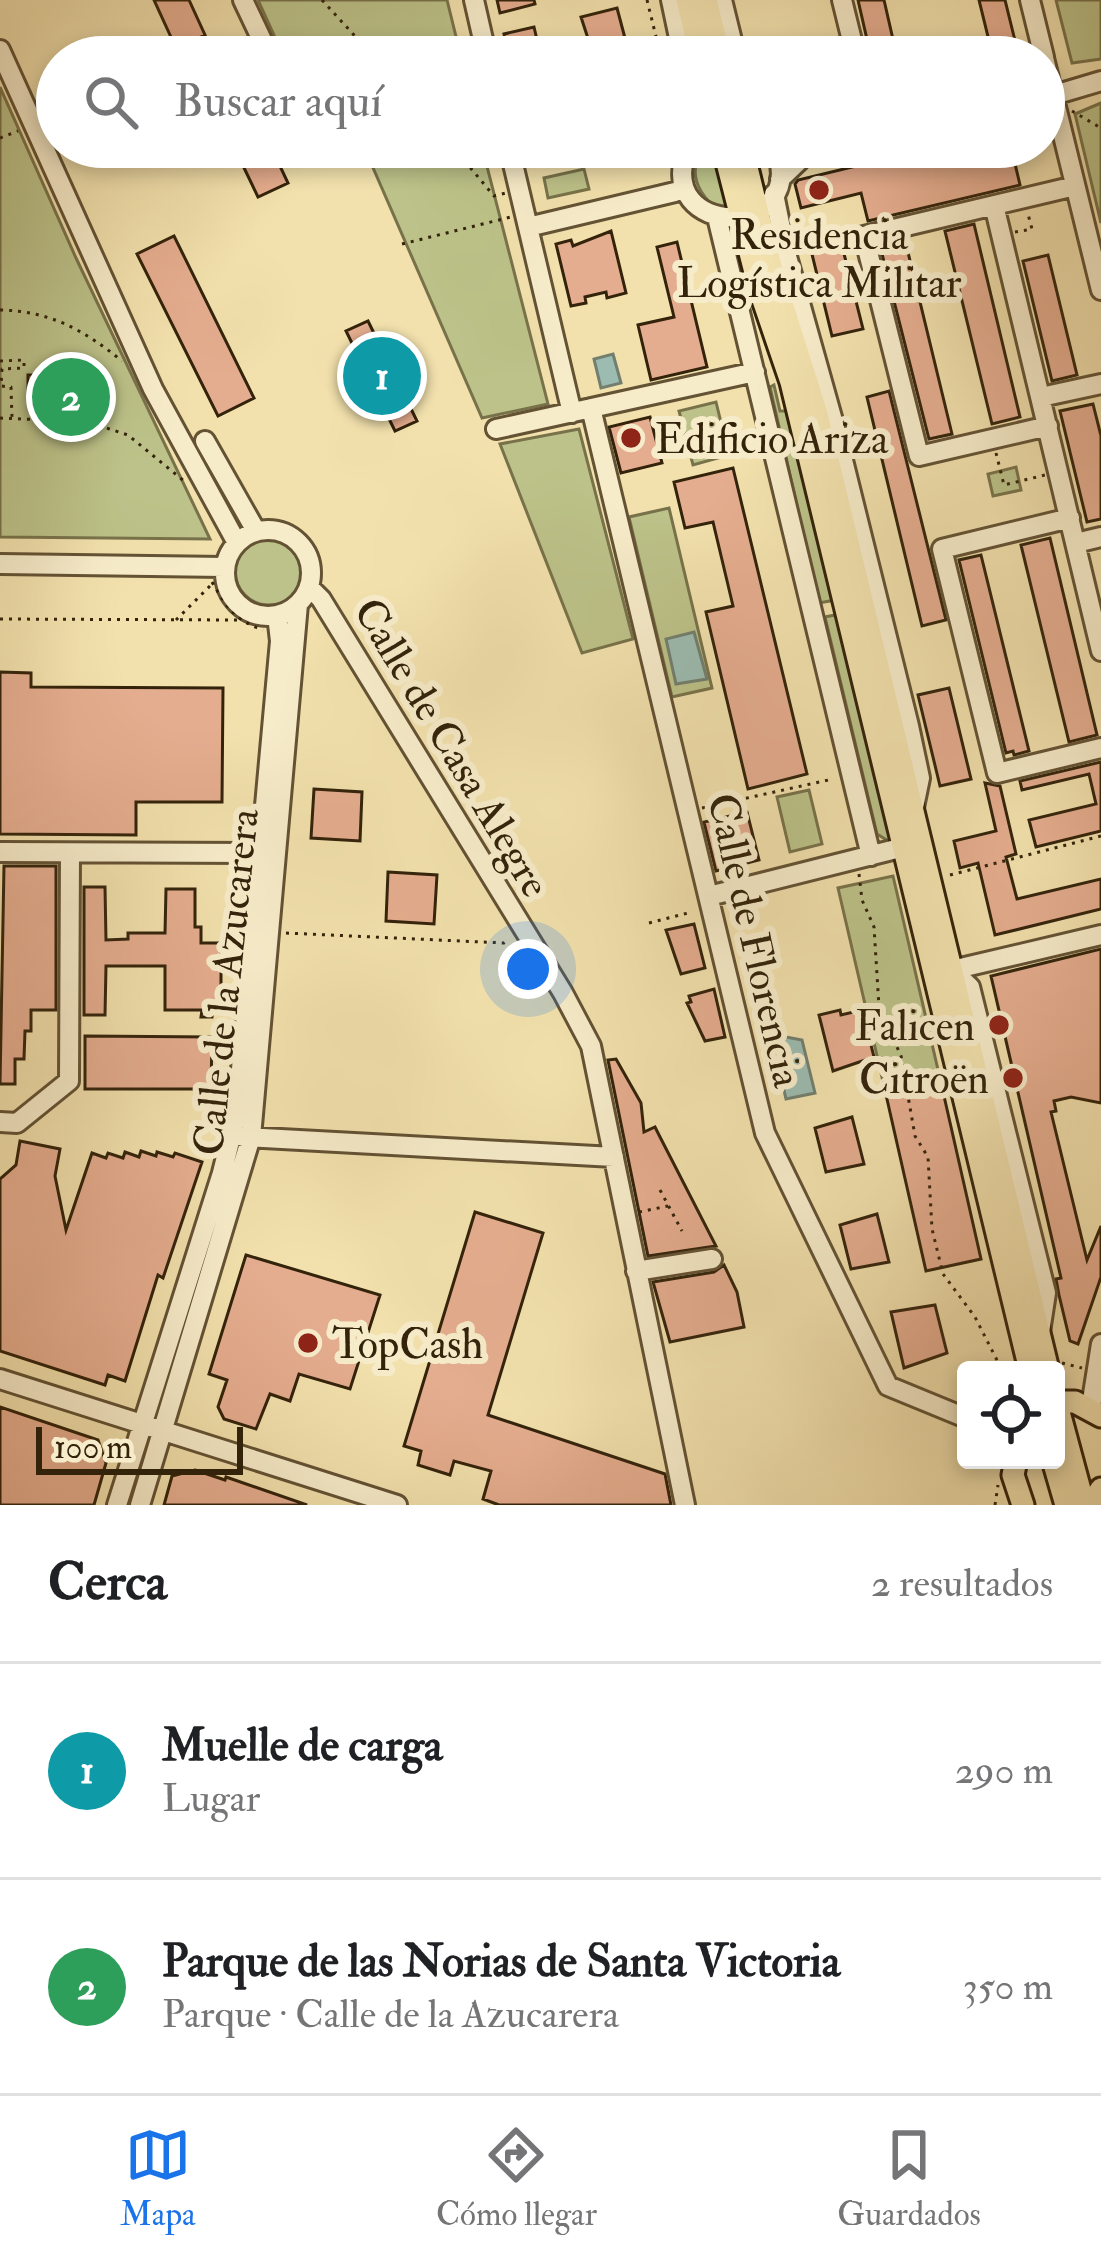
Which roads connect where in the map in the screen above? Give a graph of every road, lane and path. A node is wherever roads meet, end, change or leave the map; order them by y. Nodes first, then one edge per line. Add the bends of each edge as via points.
1 (243, 0) edge
2 (322, 0) edge
3 (474, 0) edge
4 (647, 0) edge
5 (671, 0) edge
6 (687, 0) edge
7 (706, 0) edge
8 (722, 0) edge
9 (842, 0) edge
10 (1030, 0) edge
11 (482, 35) joint
12 (260, 36) edge
13 (355, 36) edge
14 (479, 36) edge
15 (656, 36) edge
16 (679, 36) edge
17 (696, 36) edge
18 (715, 36) edge
19 (731, 36) edge
20 (851, 36) edge
21 (1039, 36) edge
22 (0, 50) edge
23 (1101, 81) edge
24 (1065, 91) edge
25 (1072, 112) dead end
26 (1101, 128) edge
27 (20, 130) dead end
28 (36, 130) edge
29 (0, 138) edge
30 (1065, 151) edge
31 (53, 168) edge
32 (471, 168) edge
33 (513, 168) edge
34 (682, 168) edge
35 (734, 168) edge
36 (746, 168) edge
37 (768, 168) edge
38 (792, 168) edge
39 (1075, 186) junction
40 (519, 190) junction
41 (683, 190) junction
42 (1024, 198) junction
43 (754, 204) junction
44 (994, 205) junction
45 (526, 220) junction
46 (1001, 235) junction
47 (402, 244) dead end
48 (1101, 290) edge
49 (0, 310) edge
50 (0, 361) edge
51 (132, 370) dead end
52 (755, 372) junction
53 (1101, 384) edge
54 (1041, 397) junction
55 (581, 411) junction
56 (0, 418) edge
57 (13, 418) junction
58 (1048, 426) junction
59 (496, 429) dead end
60 (993, 439) junction
61 (205, 441) dead end
62 (1059, 471) junction
63 (189, 485) dead end
64 (1070, 518) junction
65 (256, 531) junction
66 (1101, 537) edge
67 (237, 543) junction
68 (1076, 543) junction
69 (0, 564) edge
70 (219, 575) junction
71 (204, 581) dead end
72 (303, 596) junction
73 (277, 615) junction
74 (0, 620) edge
75 (237, 620) junction
76 (174, 622) junction
77 (280, 641) junction
78 (1101, 651) edge
79 (1101, 748) edge
80 (852, 775) junction
81 (688, 811) junction
82 (915, 819) junction
83 (1101, 836) edge
84 (904, 847) junction
85 (0, 853) edge
86 (70, 853) junction
87 (261, 853) junction
88 (864, 857) junction
89 (950, 875) dead end
90 (711, 902) junction
91 (649, 922) dead end
92 (271, 932) junction
93 (523, 932) junction
94 (1101, 935) edge
95 (952, 970) junction
96 (942, 999) junction
97 (0, 1122) edge
98 (242, 1137) junction
99 (614, 1157) junction
100 (660, 1190) dead end
101 (668, 1206) junction
102 (625, 1216) junction
103 (682, 1231) dead end
104 (712, 1258) dead end
105 (636, 1271) junction
106 (1101, 1344) edge
107 (997, 1361) edge
108 (1028, 1361) edge
109 (1046, 1361) edge
110 (0, 1378) edge
111 (1065, 1402) edge
112 (1096, 1412) edge
113 (957, 1414) edge
114 (142, 1423) junction
115 (1065, 1425) edge
116 (163, 1429) junction
117 (1014, 1469) edge
118 (1014, 1469) edge
119 (1056, 1469) edge
120 (1094, 1500) edge
121 (117, 1505) edge
122 (140, 1505) edge
123 (397, 1505) edge
124 (685, 1505) edge
125 (1009, 1505) edge
126 (1023, 1505) edge
127 (1066, 1505) edge

1 - 12 street
2 - 13 path
3 - 11 street
4 - 15 path
5 - 16 street
6 - 17 main road
7 - 18 main road
8 - 19 street
9 - 20 street
10 - 21 street
11 - 14 path
22 - 28 street
23 - 24 street
25 - 26 path
27 - 29 path
30 - 39 street
31 - 67 street via 153,388
32 - 40 path via 494,196
33 - 40 street, Calle de Florencia
34 - 41 street
35 - 43 main road
36 - 43 main road
37 - 43 street
38 - 43 street
39 - 42 street
39 - 48 street
40 - 45 street, Calle de Florencia
41 - 43 street
41 - 45 street
42 - 44 street
42 - 46 path via 1031,229
43 - 52 street
43 - 82 main road via 817,414
43 - 84 main road
44 - 46 street
44 - 60 street via 864,236 919,456
45 - 47 path
45 - 55 street, Calle de Florencia
46 - 54 street
49 - 51 path via 57,318
50 - 57 path via 24,360 24,368 2,369
52 - 55 street
52 - 80 street
53 - 54 street
54 - 58 street
55 - 59 street
55 - 81 street, Calle de Florencia
56 - 57 path
57 - 63 path via 88,422 128,435
58 - 60 street
58 - 62 street
60 - 62 path via 1004,484
61 - 65 street
62 - 64 street
64 - 68 street
64 - 79 street via 942,549 997,772
65 - 67 street
65 - 72 street via 295,538 310,561
66 - 68 street
67 - 70 street
68 - 78 street
69 - 70 street
70 - 71 path
70 - 73 street via 238,604
70 - 75 path via 222,604
70 - 76 path
72 - 73 street
72 - 92 street, Calle de la Azucarera
72 - 93 street, Calle de Casa Alegre via 321,599
73 - 77 street, Calle de la Azucarera
74 - 76 path
75 - 76 path
75 - 77 path
77 - 87 street, Calle de la Azucarera
80 - 81 path
80 - 88 street
81 - 90 street, Calle de Florencia
82 - 84 street
82 - 95 main road
83 - 89 path
84 - 88 street
84 - 96 main road
85 - 86 street
86 - 87 street
86 - 97 street via 69,1081 17,1123
87 - 98 street, Calle de la Azucarera
88 - 90 street
88 - 107 path via 862,899 874,927 879,1007 928,1157 943,1274
90 - 91 path
90 - 113 street, Calle de Florencia via 765,1133 889,1385
92 - 93 path via 504,944
92 - 98 street, Calle de la Azucarera
93 - 99 street, Calle de Casa Alegre via 591,1046
94 - 95 street
95 - 96 street
95 - 109 main road
96 - 108 main road
98 - 99 street
98 - 114 street, Calle de la Azucarera
98 - 116 street, Calle de la Azucarera
99 - 102 street, Calle de Casa Alegre
100 - 101 path
101 - 102 path
101 - 103 path
102 - 105 street, Calle de Casa Alegre
104 - 105 street
105 - 124 street, Calle de Casa Alegre
106 - 112 street
110 - 114 street
111 - 112 main road
114 - 116 street
114 - 121 street, Calle de la Azucarera
115 - 120 main road
116 - 122 street, Calle de la Azucarera
116 - 123 street
117 - 125 main road
118 - 126 main road
119 - 127 main road

